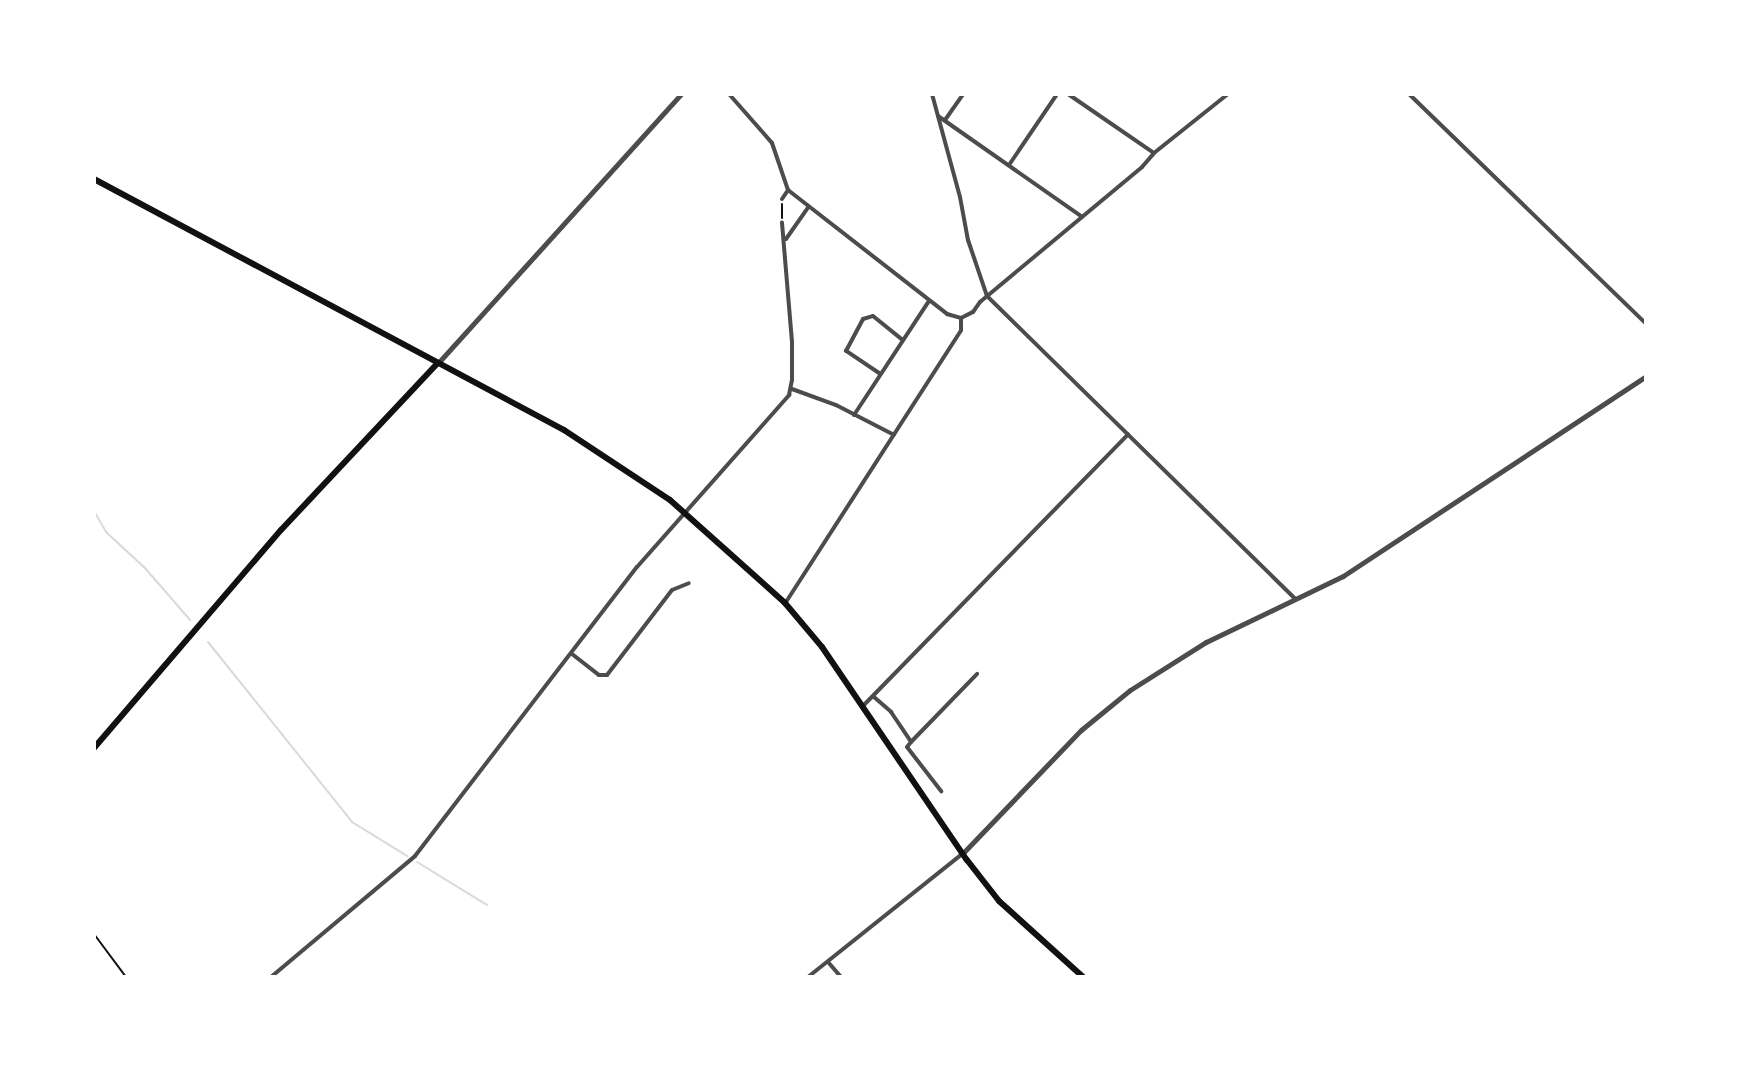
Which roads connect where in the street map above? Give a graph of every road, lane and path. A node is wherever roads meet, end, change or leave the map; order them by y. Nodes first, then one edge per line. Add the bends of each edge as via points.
1 (681, 94) edge
2 (729, 94) edge
3 (932, 94) edge
4 (963, 94) edge
5 (1057, 94) edge
6 (1068, 94) edge
7 (1228, 94) edge
8 (1409, 94) edge
9 (938, 116) junction
10 (945, 120) junction
11 (1154, 153) junction
12 (1009, 165) junction
13 (94, 179) edge
14 (788, 190) junction
15 (782, 199) joint
16 (808, 207) junction
17 (1082, 217) junction
18 (782, 222) joint
19 (786, 239) junction
20 (987, 296) junction
21 (929, 301) junction
22 (961, 318) junction
23 (1646, 324) edge
24 (903, 340) junction
25 (438, 363) junction
26 (879, 373) junction
27 (1646, 376) edge
28 (792, 389) junction
29 (854, 415) junction
30 (1128, 434) junction
31 (894, 435) junction
32 (685, 512) junction
33 (689, 583) dead end
34 (1297, 601) junction
35 (785, 603) junction
36 (572, 654) junction
37 (977, 674) dead end
38 (874, 697) junction
39 (862, 707) junction
40 (911, 742) junction
41 (94, 748) edge
42 (941, 791) dead end
43 (962, 854) junction
44 (94, 934) edge
45 (828, 962) junction
46 (126, 977) edge
47 (271, 977) edge
48 (808, 977) edge
49 (841, 977) edge
50 (1083, 977) edge

1 - 25 street
2 - 14 street via 772,143
3 - 9 street
4 - 10 street
5 - 12 street
6 - 11 street
7 - 11 street
8 - 23 street
9 - 10 street
9 - 20 street
10 - 12 street
11 - 17 street
12 - 17 street
13 - 25 main road
14 - 15 street
14 - 16 street
15 - 18 path
16 - 19 street
16 - 21 street
17 - 20 street
18 - 19 street
19 - 28 street
20 - 22 street
20 - 30 street
21 - 22 street
21 - 24 street
22 - 31 street via 961,330
24 - 26 street
24 - 26 street via 873,316 863,319 846,351
25 - 32 main road via 564,430
25 - 41 main road via 281,530
26 - 29 street
27 - 34 street
28 - 29 street
28 - 32 street
29 - 31 street
30 - 34 street
30 - 38 street
31 - 35 street
32 - 35 main road
32 - 36 street
33 - 36 street via 672,590 607,675 599,675
34 - 43 street via 1206,642 1130,690 1081,730
35 - 39 main road
36 - 47 street via 415,856
37 - 40 street
38 - 39 street
38 - 40 street
39 - 43 main road
40 - 42 street via 907,747
43 - 45 street
43 - 50 main road via 999,901
44 - 46 path
45 - 48 street
45 - 49 street

